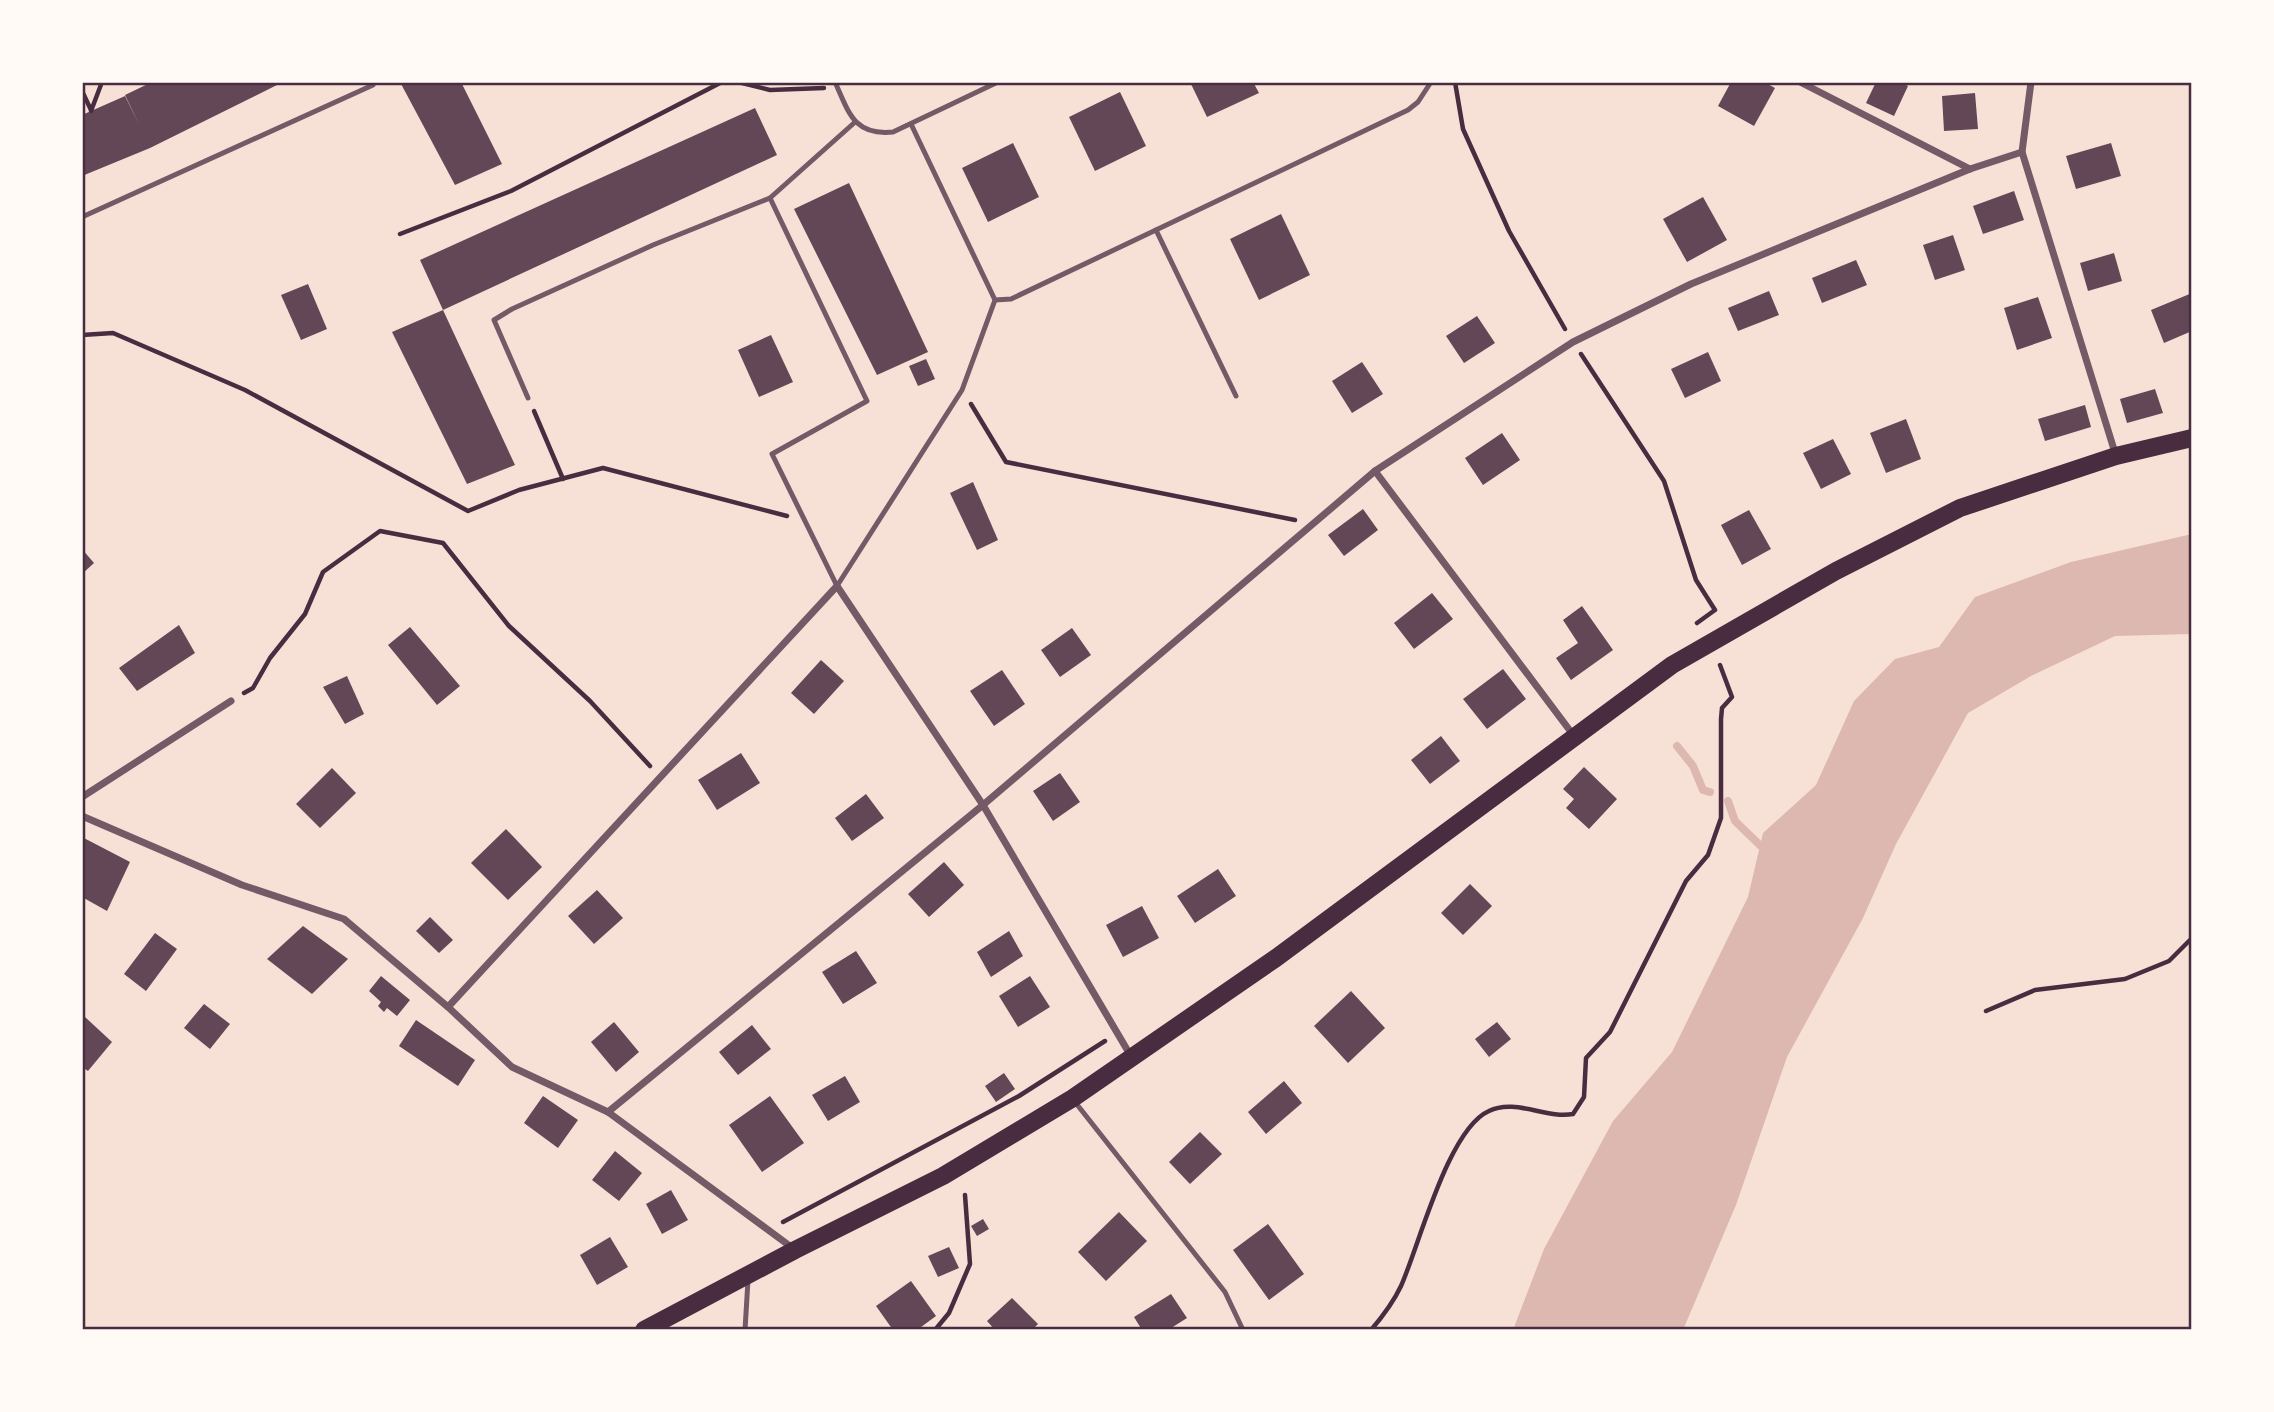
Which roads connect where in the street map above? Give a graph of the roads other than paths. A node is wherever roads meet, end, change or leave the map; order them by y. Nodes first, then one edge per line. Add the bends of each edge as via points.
1 (998, 82) edge
2 (1432, 82) edge
3 (1800, 82) edge
4 (2031, 82) edge
5 (373, 85) dead end
6 (836, 85) edge
7 (854, 123) junction
8 (911, 124) junction
9 (2022, 152) junction
10 (1970, 169) junction
11 (770, 198) junction
12 (82, 217) edge
13 (1156, 230) junction
14 (995, 300) junction
15 (1236, 396) dead end
16 (528, 398) road end
17 (2192, 438) edge
18 (2116, 456) junction
19 (1375, 471) junction
20 (837, 586) junction
21 (231, 701) road end
22 (1575, 737) junction
23 (82, 797) edge
24 (984, 805) junction
25 (82, 816) edge
26 (448, 1007) junction
27 (1132, 1059) junction
28 (1073, 1098) junction
29 (608, 1112) junction
30 (795, 1250) junction
31 (748, 1275) junction
32 (644, 1330) edge
33 (745, 1330) edge
34 (1243, 1330) edge

1 - 8 lane
2 - 13 lane via 1408,110
3 - 10 street
4 - 9 street
5 - 12 lane
6 - 7 lane
7 - 8 lane via 877,134
7 - 11 lane
8 - 14 lane
9 - 10 street
9 - 18 street
10 - 19 street via 1691,284 1573,342
11 - 16 lane via 653,245 494,320
11 - 20 lane via 867,401 772,454
13 - 14 lane via 1011,299
13 - 15 lane
14 - 20 lane via 962,390
17 - 18 main road
18 - 22 main road via 1960,508 1836,571 1672,665
19 - 22 street
19 - 24 street
20 - 24 street
20 - 26 street
21 - 23 street
22 - 27 main road
24 - 27 street
24 - 29 street
25 - 26 street via 242,885 344,919
26 - 29 street via 512,1067
27 - 28 main road
28 - 30 main road via 943,1176
28 - 34 lane via 1225,1292
29 - 30 street
30 - 31 main road
31 - 32 main road
31 - 33 lane

